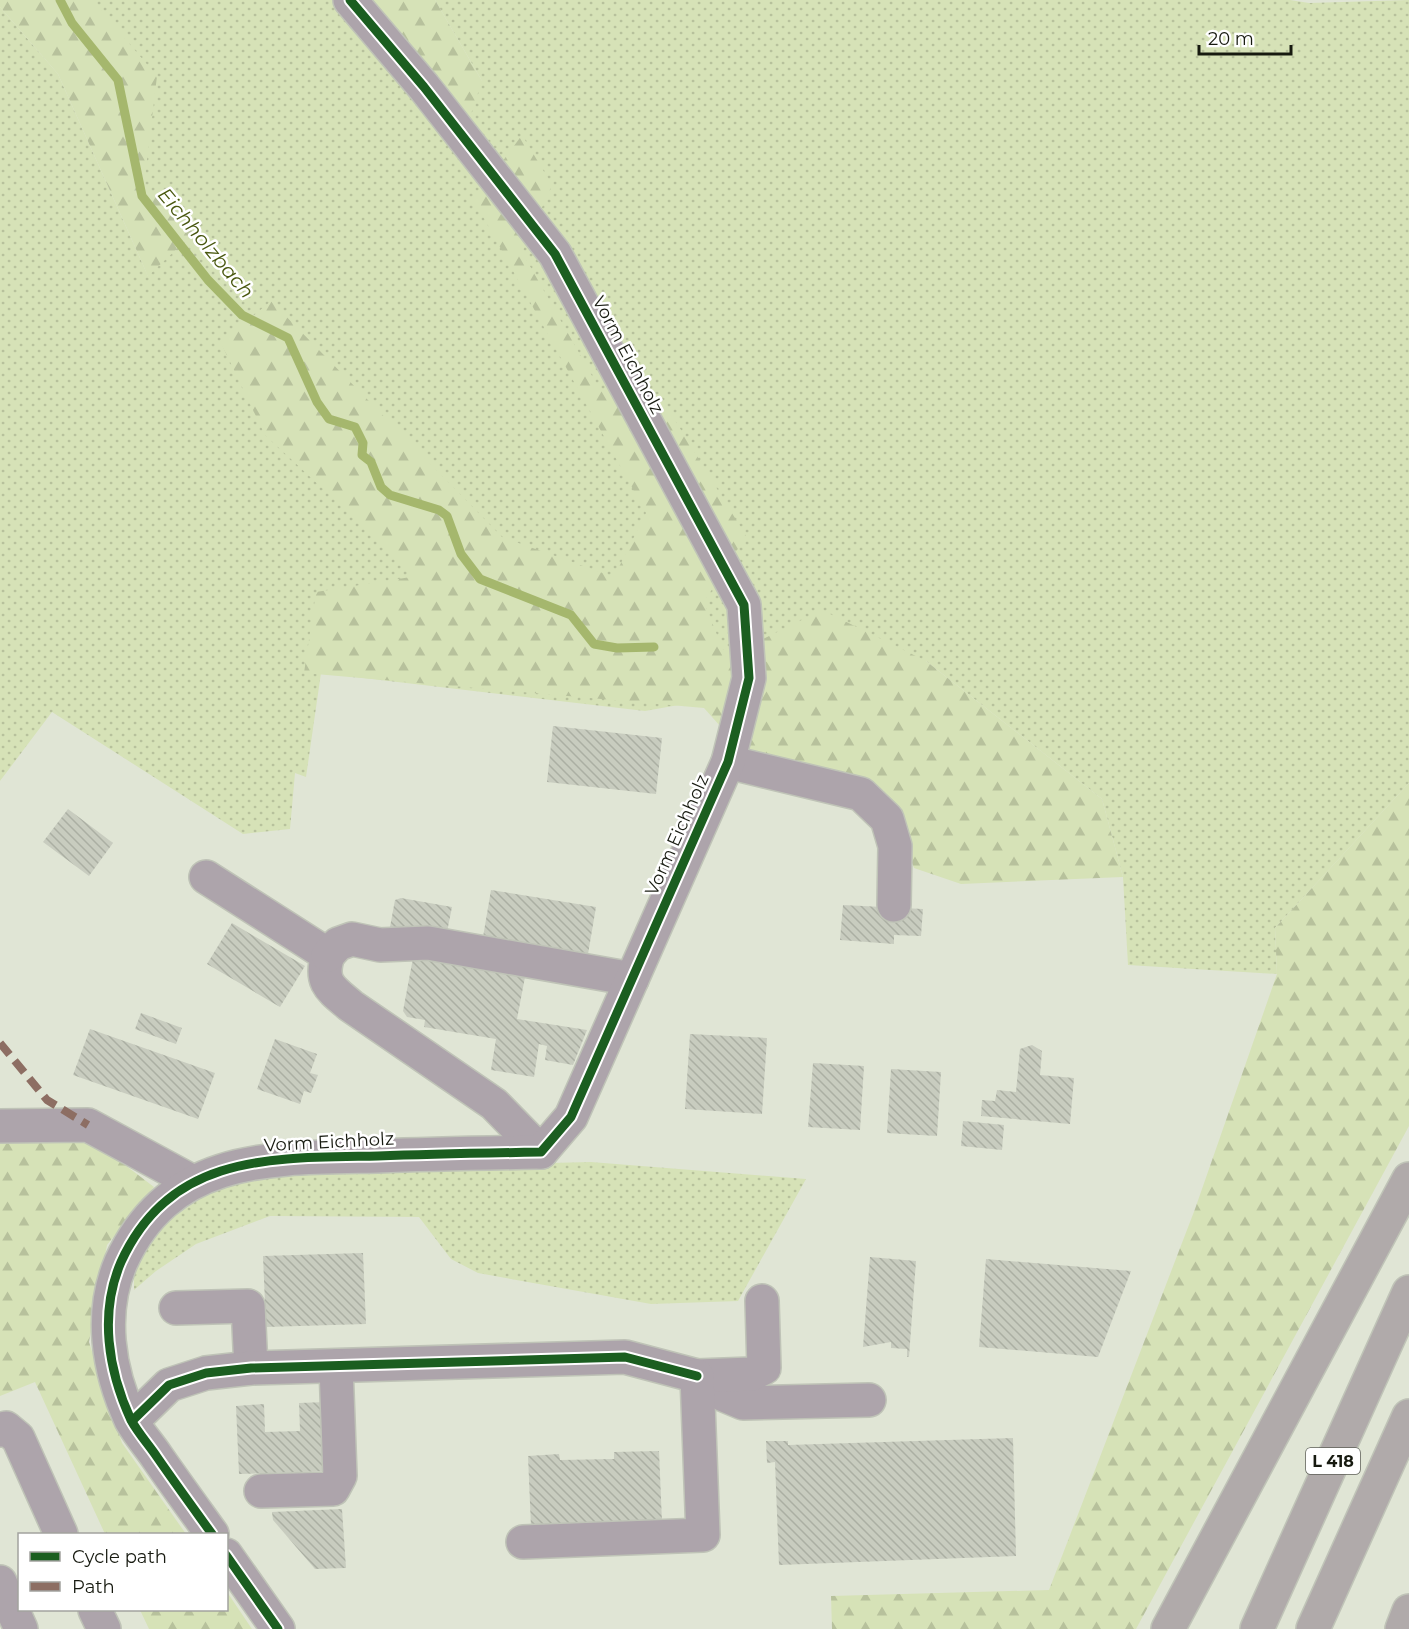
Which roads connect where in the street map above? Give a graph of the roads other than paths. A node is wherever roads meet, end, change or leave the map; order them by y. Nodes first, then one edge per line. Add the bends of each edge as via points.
1 (350, 0) edge
2 (728, 762) junction
3 (206, 877) dead end
4 (894, 906) dead end
5 (328, 955) junction
6 (632, 978) junction
7 (0, 1126) edge
8 (541, 1152) junction
9 (1409, 1179) edge
10 (193, 1182) junction
11 (1409, 1292) edge
12 (762, 1301) dead end
13 (176, 1308) dead end
14 (336, 1366) junction
15 (251, 1368) junction
16 (697, 1376) junction
17 (869, 1400) dead end
18 (1409, 1416) edge
19 (132, 1421) junction
20 (0, 1430) edge
21 (261, 1491) dead end
22 (61, 1533) edge
23 (211, 1533) edge
24 (523, 1542) dead end
25 (228, 1558) edge
26 (0, 1582) edge
27 (95, 1611) edge
28 (1409, 1611) edge
29 (21, 1629) edge
30 (104, 1629) edge
31 (278, 1629) edge
32 (1168, 1629) edge
33 (1257, 1629) edge
34 (1313, 1629) edge
35 (1402, 1629) edge

1 - 2 street, Vorm Eichholz via 555,254 744,605 749,678
2 - 4 street via 861,794 887,819 895,846
2 - 6 street, Vorm Eichholz
3 - 5 street
5 - 6 street via 338,944 352,939 380,945 428,943
5 - 8 street via 325,979 331,989 494,1104
6 - 8 street, Vorm Eichholz via 571,1117
7 - 10 street via 88,1125
8 - 10 street, Vorm Eichholz via 275,1158 228,1168
9 - 32 highway
10 - 19 street, Vorm Eichholz via 160,1205 132,1239 112,1284 107,1333 115,1375
11 - 33 highway, L 418
12 - 16 street via 764,1368 752,1374
13 - 15 street via 248,1306
14 - 15 street
14 - 16 street via 625,1357
14 - 21 street via 340,1476 333,1489
15 - 19 street via 206,1373 169,1385
16 - 17 street via 743,1403
16 - 24 street via 703,1535
18 - 34 highway, L 418
19 - 23 street, Vorm Eichholz
20 - 22 street via 6,1428 18,1438
25 - 31 street
26 - 29 street
27 - 30 street
28 - 35 highway

